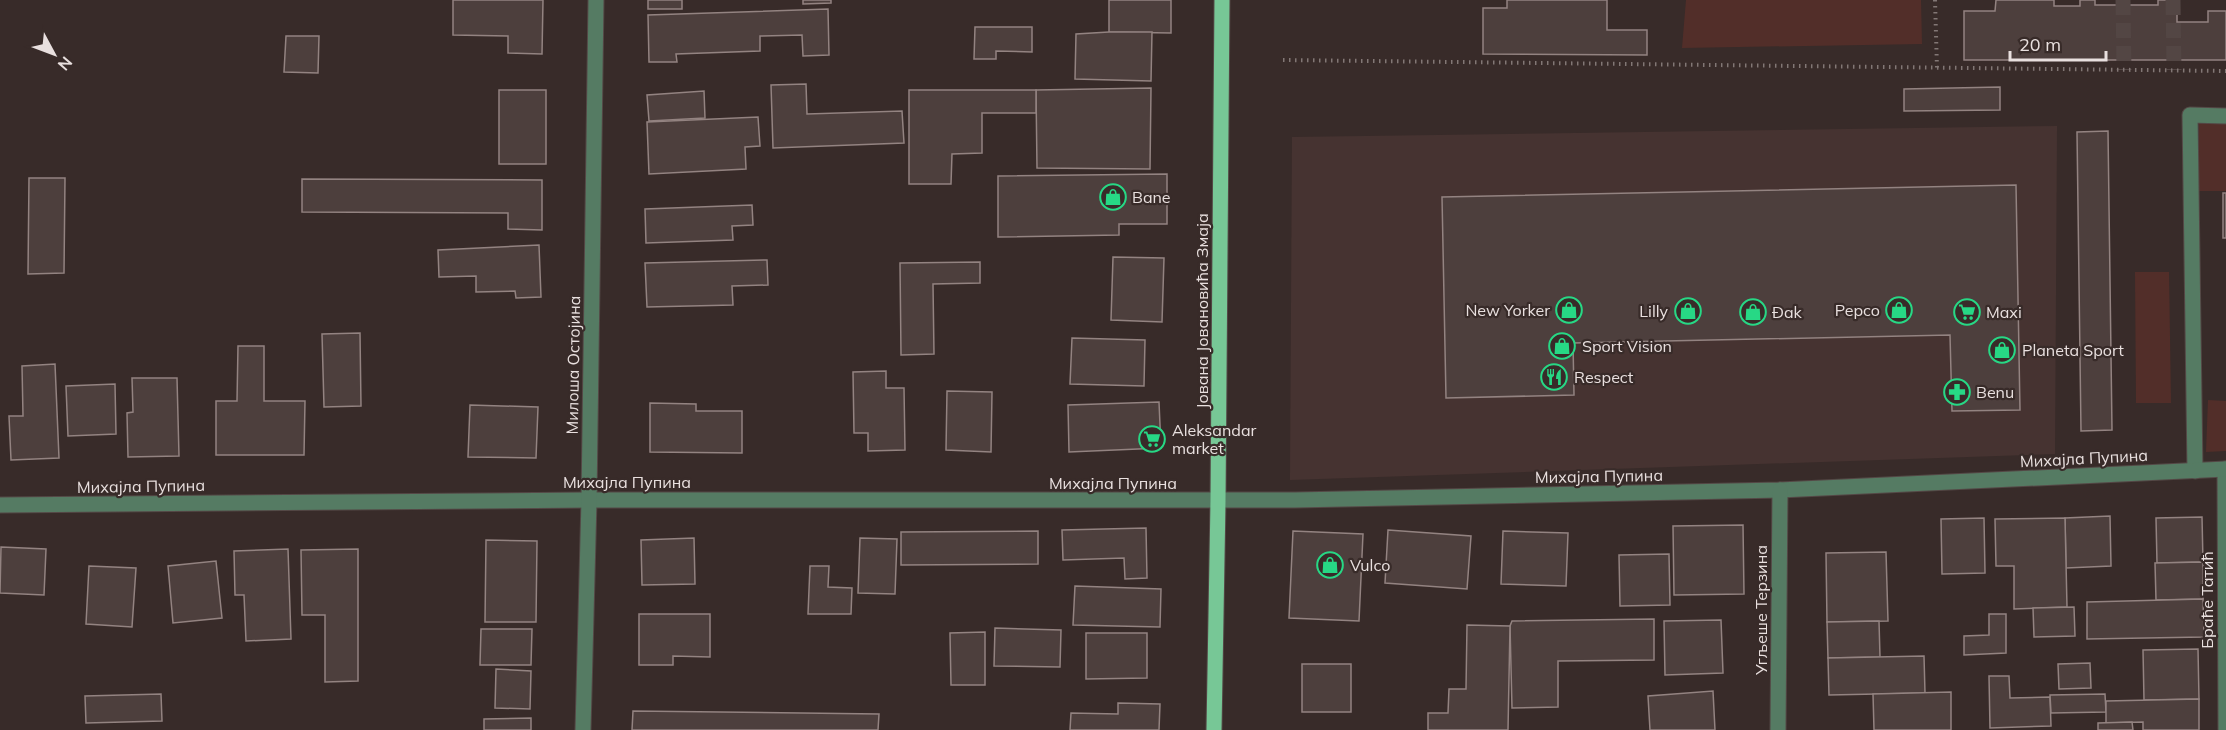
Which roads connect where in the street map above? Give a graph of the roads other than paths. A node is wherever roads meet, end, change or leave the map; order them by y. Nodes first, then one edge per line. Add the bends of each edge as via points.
1 (596, 0) edge
2 (1222, 0) edge
3 (2226, 116) edge
4 (2225, 470) edge
5 (2194, 471) junction
6 (1780, 490) junction
7 (589, 500) junction
8 (1218, 501) junction
9 (0, 505) edge
10 (583, 730) edge
11 (1214, 730) edge
12 (1778, 730) edge
13 (2226, 730) edge

1 - 7 street, Милоша Остојина
2 - 8 main road, Јована Јовановића Змаја
3 - 5 street via 2190,115
4 - 5 street, Михајла Пупина
4 - 13 street, Браће Татић
5 - 6 street, Михајла Пупина
6 - 8 street, Михајла Пупина
6 - 12 street, Угљеше Терзина
7 - 8 street, Михајла Пупина
7 - 9 street, Михајла Пупина
7 - 10 street, Милоша Остојина
8 - 11 main road, Јована Јовановића Змаја

